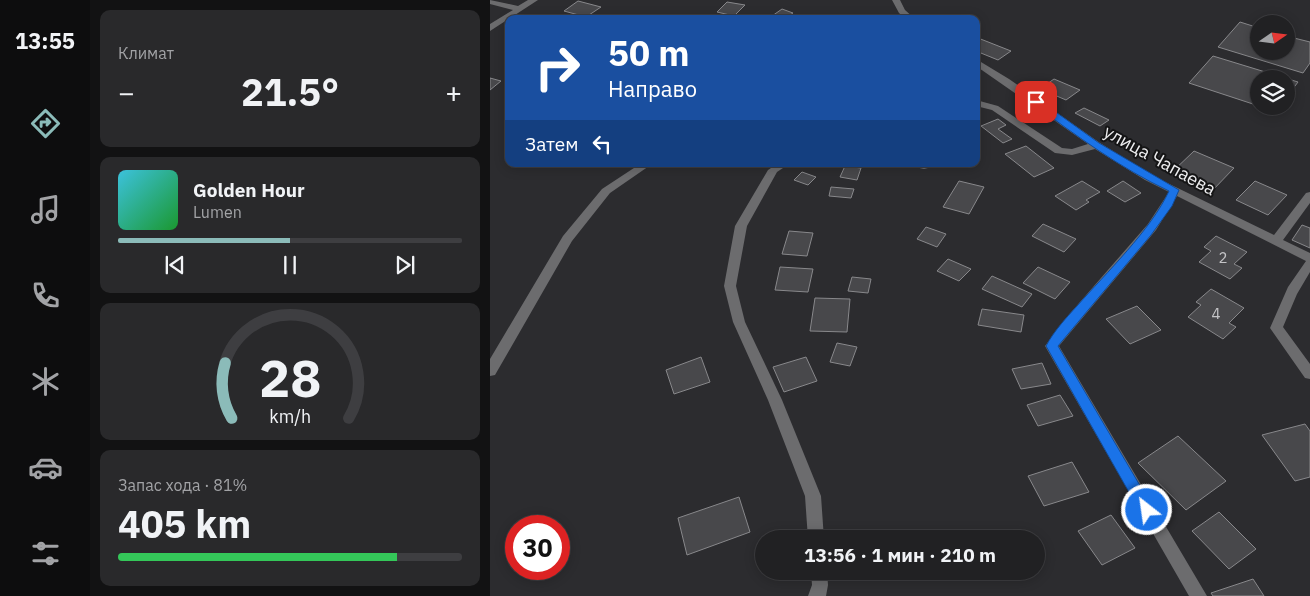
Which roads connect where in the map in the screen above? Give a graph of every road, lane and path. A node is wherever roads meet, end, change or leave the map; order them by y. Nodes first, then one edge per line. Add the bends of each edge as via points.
1 (534, 0) edge
2 (896, 0) edge
3 (490, 2) edge
4 (519, 10) junction
5 (511, 15) edge
6 (907, 15) edge
7 (505, 19) edge
8 (490, 28) edge
9 (980, 65) edge
10 (980, 104) edge
11 (1096, 145) junction
12 (643, 167) edge
13 (778, 167) edge
14 (1174, 190) junction
15 (1310, 195) edge
16 (1276, 241) junction
17 (1310, 258) edge
18 (1310, 264) edge
19 (490, 371) edge
20 (1310, 374) edge
21 (815, 530) edge
22 (820, 580) edge
23 (817, 596) edge
24 (1198, 596) edge

1 - 4 street
2 - 6 street
3 - 4 street
4 - 5 street
7 - 8 street
9 - 11 street, улица Чапаева
10 - 11 street via 996,108 1059,151 1072,152
11 - 14 street, улица Чапаева
12 - 19 street via 606,191 567,239
13 - 21 street via 773,170 742,226 730,286 739,322 776,400 813,496
14 - 16 street, улица Чапаева
14 - 24 street via 1167,206 1147,232 1052,346
15 - 16 street
16 - 17 street, улица Чапаева
18 - 20 street via 1286,301 1276,328
22 - 23 street

